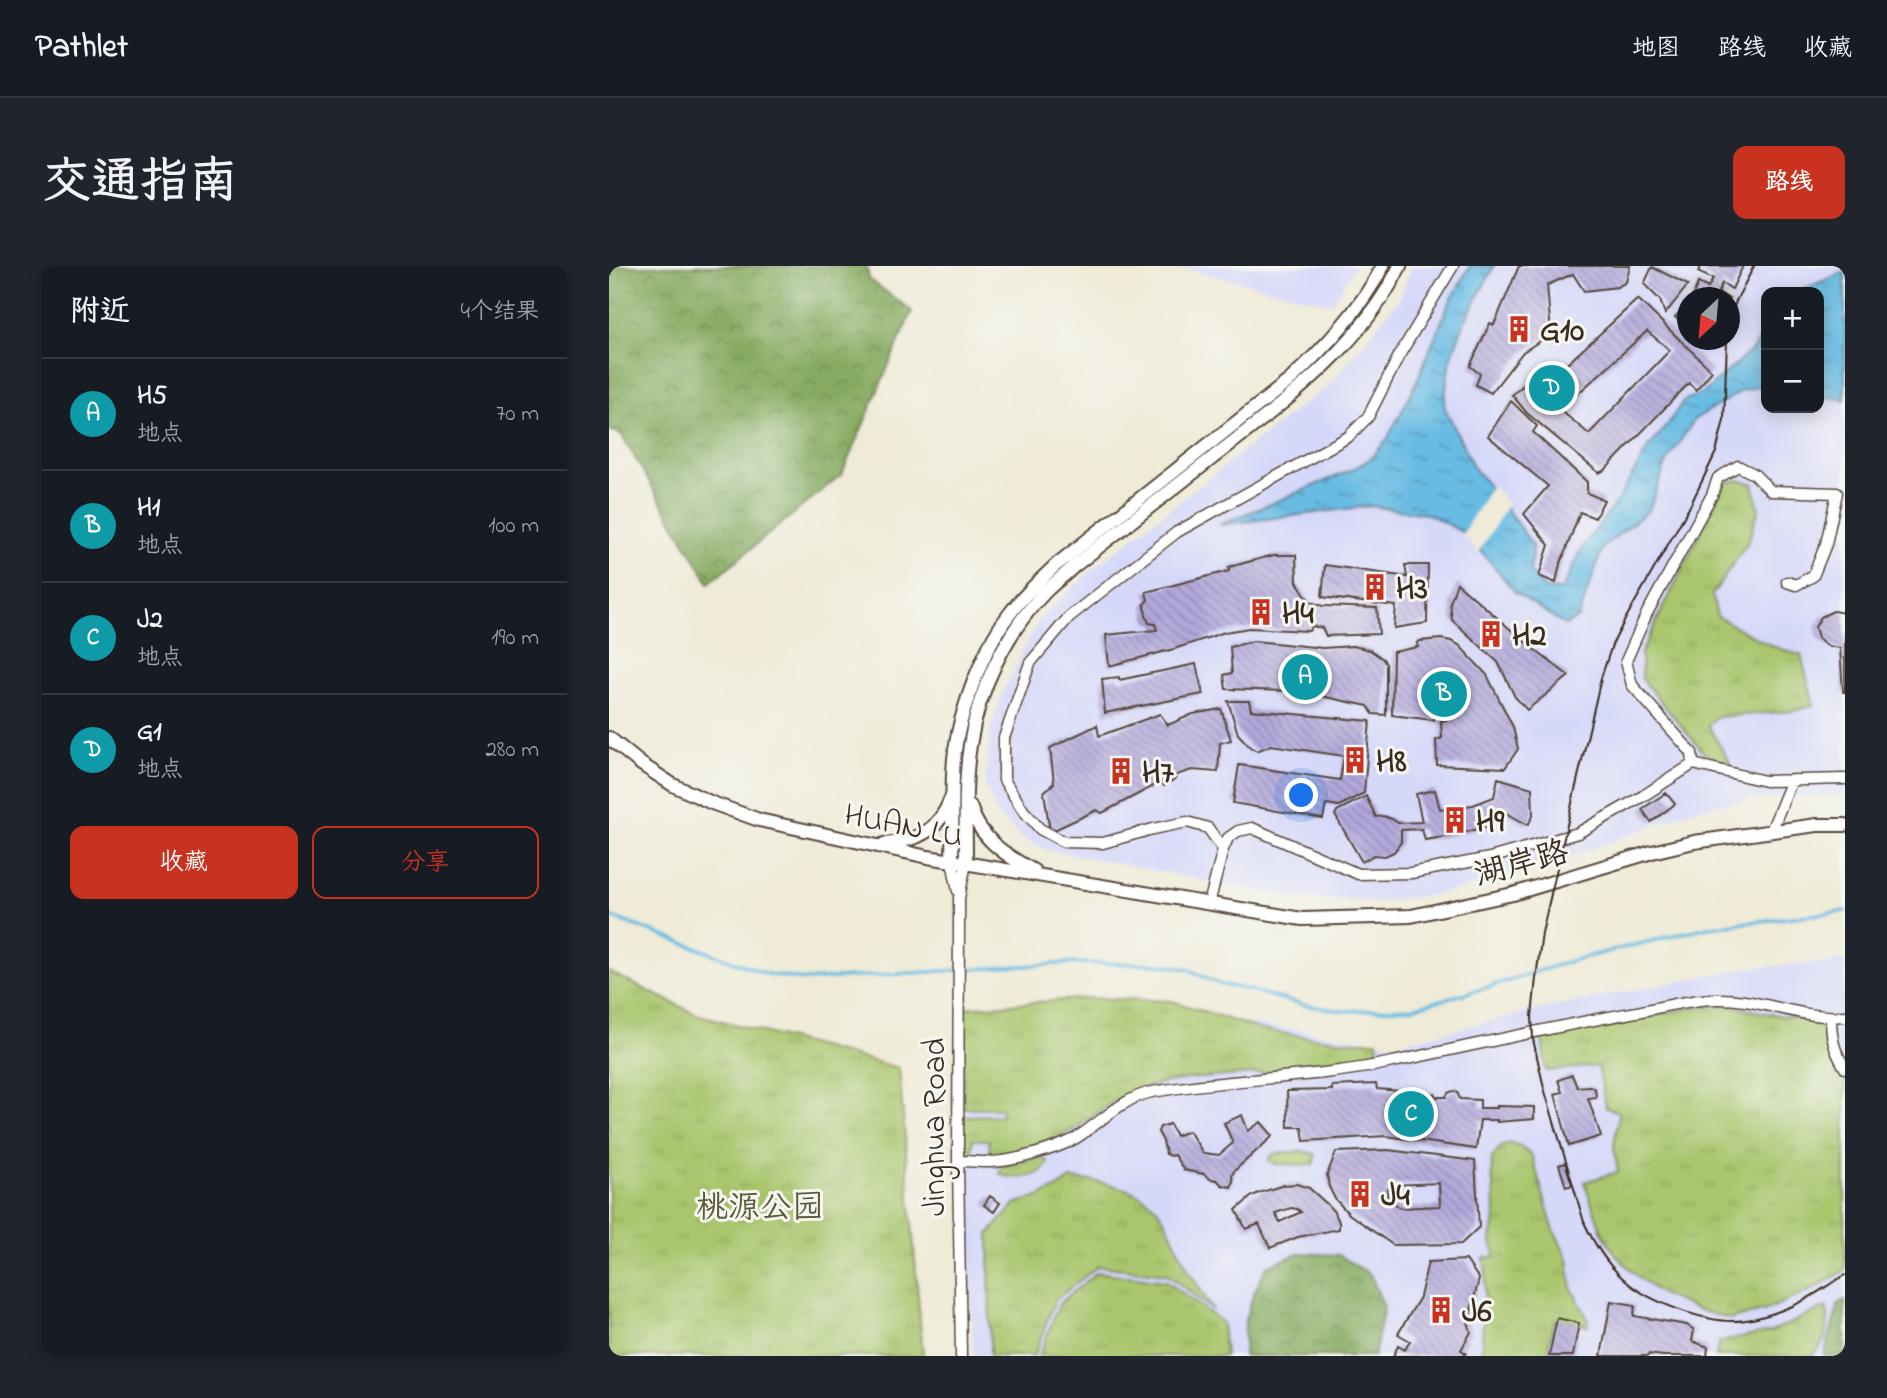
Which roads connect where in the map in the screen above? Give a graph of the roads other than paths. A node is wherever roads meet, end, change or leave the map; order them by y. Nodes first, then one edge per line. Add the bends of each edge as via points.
1 (1383, 266) edge
2 (1400, 266) edge
3 (1453, 266) edge
4 (1787, 582) dead end
5 (609, 737) edge
6 (1693, 764) junction
7 (1845, 779) edge
8 (1791, 780) junction
9 (960, 792) junction
10 (1845, 825) edge
11 (1771, 831) junction
12 (867, 844) junction
13 (1223, 849) junction
14 (952, 861) junction
15 (966, 863) junction
16 (1044, 876) junction
17 (960, 898) junction
18 (1209, 904) junction
19 (1845, 1016) edge
20 (1831, 1017) junction
21 (1845, 1068) edge
22 (958, 1161) junction
23 (961, 1356) edge

1 - 9 street via 1350,317 1290,380 1056,565 1006,618 972,687 960,724 954,759
2 - 9 street via 1355,334 1305,384 1045,592 1021,621 983,692
3 - 13 street via 1369,417 1348,437 1177,532 1069,617 1030,663 1004,738 1004,780 1040,829 1064,842 1103,843 1187,822 1208,828
4 - 6 street via 1796,585 1813,576 1826,544 1837,493 1772,491 1738,466 1718,478 1626,661 1632,685 1692,753
5 - 12 street, HUAN LU via 673,785 712,803 759,820
6 - 8 street via 1765,781
6 - 13 street via 1578,833 1490,858 1411,873 1358,874 1252,828 1228,838
7 - 8 street
8 - 11 street
9 - 12 street via 927,832 907,841
9 - 14 street
9 - 15 street
9 - 16 street via 983,834 1007,855
10 - 11 street, 湖岸路
11 - 18 street, 湖岸路 via 1683,844 1513,894 1411,916 1302,919
12 - 14 street, HUAN LU
13 - 18 street
14 - 15 street, HUAN LU
14 - 17 street, Jinghua Road
15 - 16 street, HUAN LU
15 - 17 street, Jinghua Road
16 - 18 street, HUAN LU
17 - 22 street, Jinghua Road
19 - 20 street
20 - 21 street via 1835,1051
20 - 22 street via 1717,999 1674,1003 1385,1064 1141,1094 1075,1138 1044,1152 992,1162
22 - 23 street, Jinghua Road

